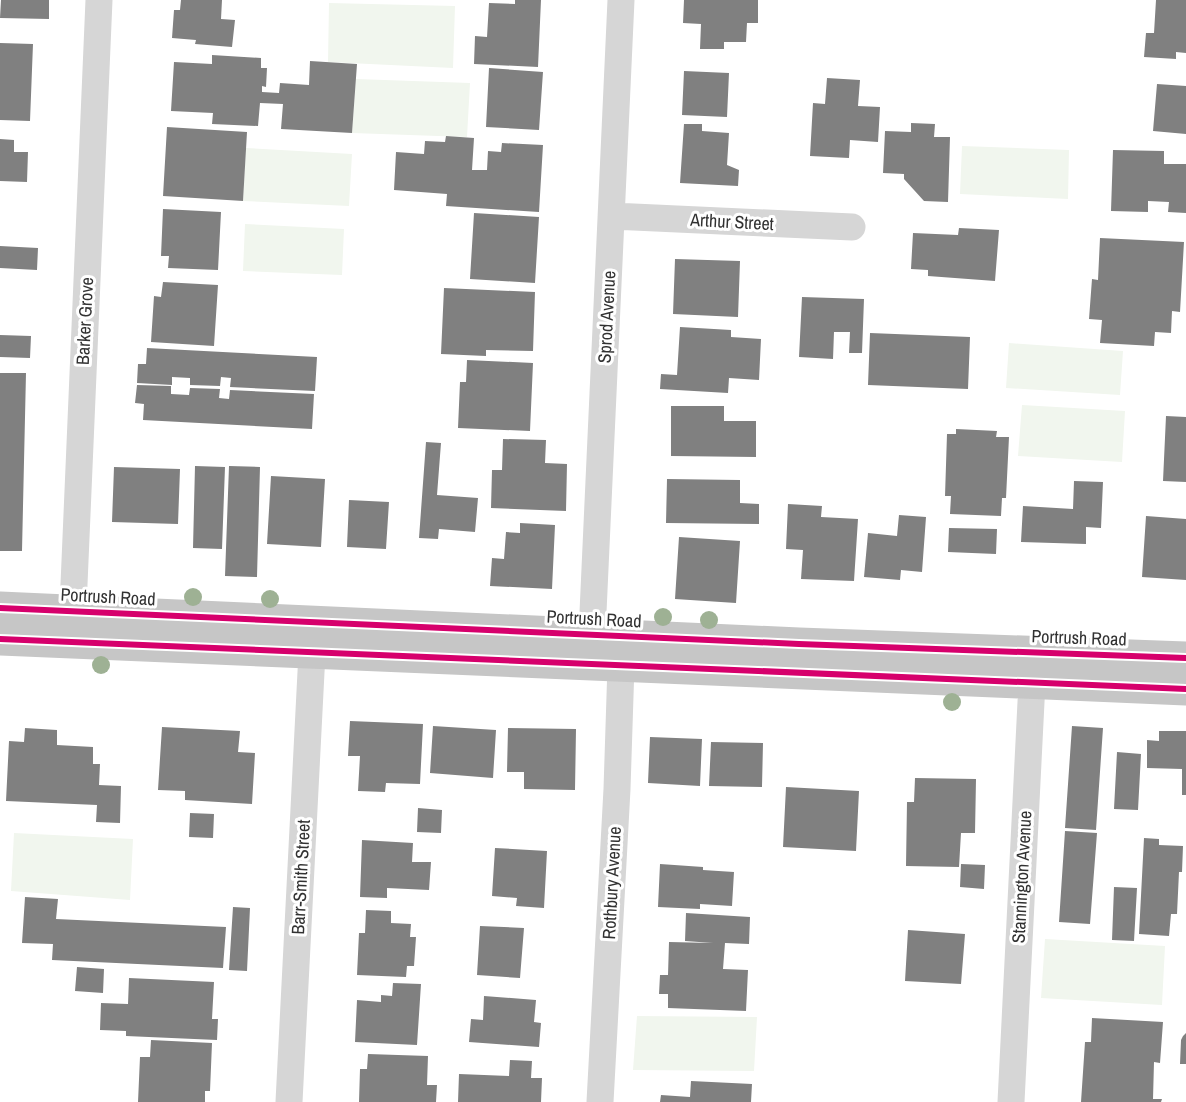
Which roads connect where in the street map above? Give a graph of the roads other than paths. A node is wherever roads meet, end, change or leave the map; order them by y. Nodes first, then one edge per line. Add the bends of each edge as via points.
1 (99, 0) edge
2 (621, 0) edge
3 (612, 216) junction
4 (852, 227) dead end
5 (0, 608) edge
6 (72, 627) junction
7 (592, 634) junction
8 (313, 637) junction
9 (0, 639) edge
10 (1186, 658) edge
11 (621, 665) junction
12 (1033, 667) junction
13 (1186, 689) edge
14 (289, 1102) edge
15 (600, 1102) edge
16 (1011, 1102) edge

1 - 6 street, Barker Grove
2 - 3 street, Sprod Avenue
3 - 4 street, Arthur Street
3 - 7 street, Sprod Avenue
5 - 6 highway, Portrush Road
6 - 8 highway, Portrush Road
6 - 9 highway, Portrush Road
7 - 8 highway, Portrush Road
7 - 12 highway, Portrush Road via 787,644
8 - 11 highway, Portrush Road
8 - 14 street, Barr-Smith Street
10 - 12 highway, Portrush Road
11 - 12 highway, Portrush Road
11 - 15 street, Rothbury Avenue
12 - 13 highway, Portrush Road
12 - 16 street, Stannington Avenue

